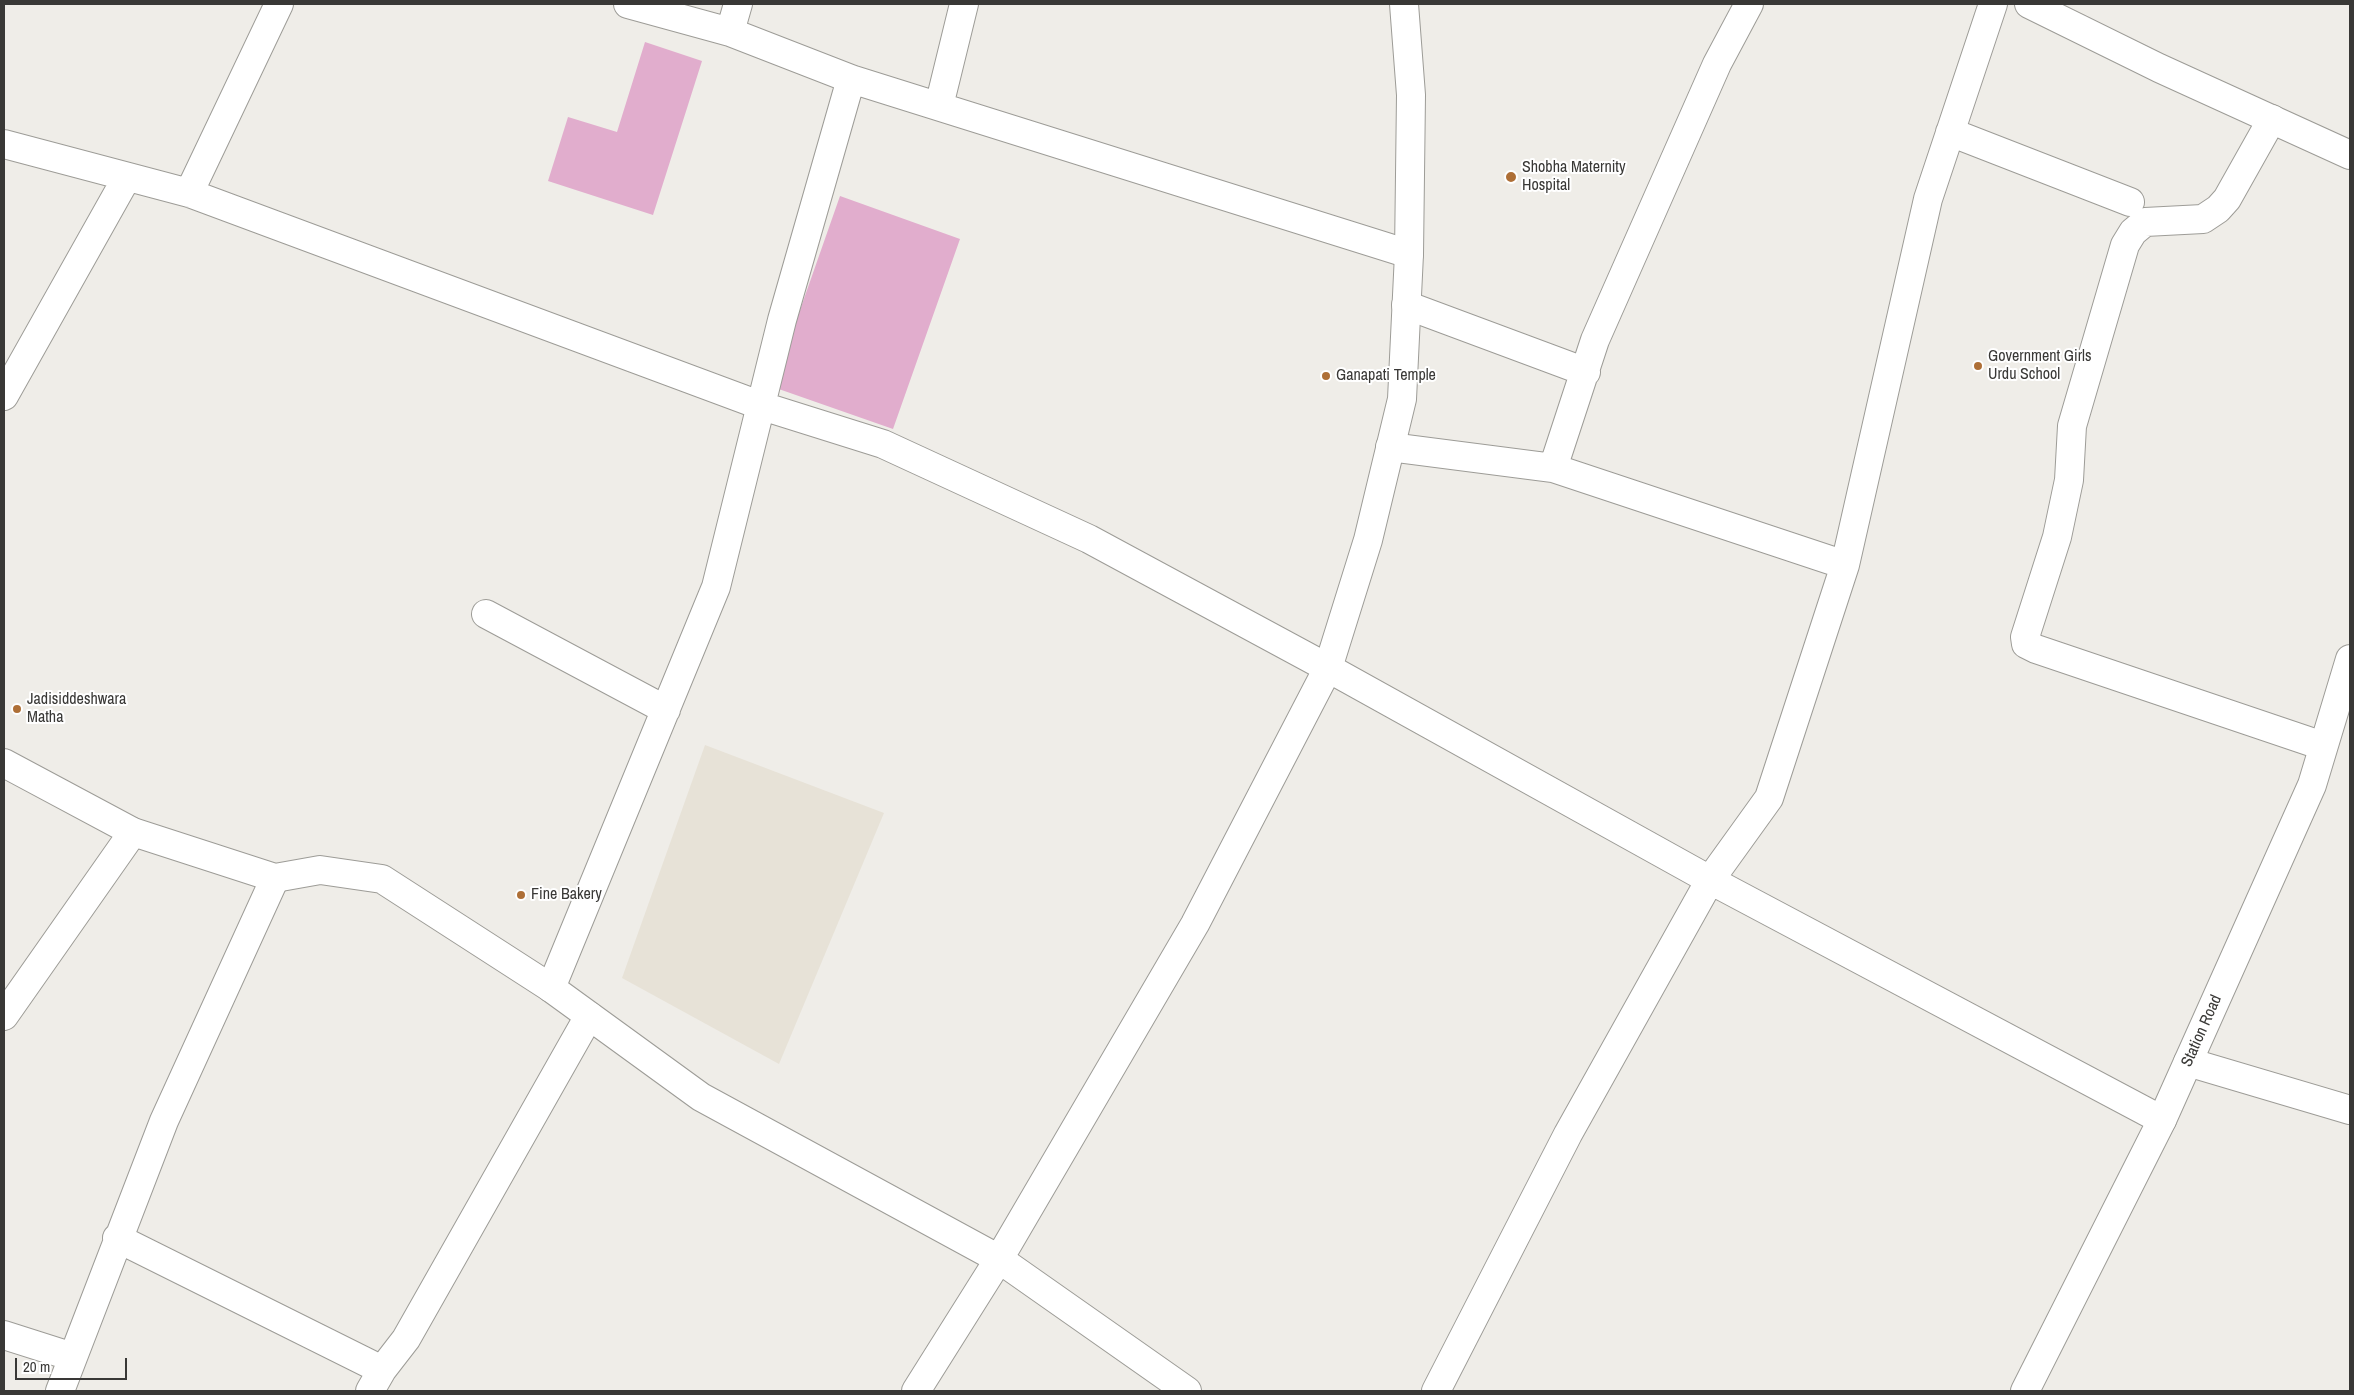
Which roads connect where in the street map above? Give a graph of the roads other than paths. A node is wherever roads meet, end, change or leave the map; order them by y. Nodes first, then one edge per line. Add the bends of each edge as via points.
1 (279, 4) edge
2 (628, 4) edge
3 (738, 4) edge
4 (964, 4) edge
5 (1404, 4) edge
6 (1749, 4) edge
7 (1993, 4) edge
8 (2029, 4) edge
9 (730, 32) junction
10 (851, 79) junction
11 (939, 106) junction
12 (2272, 119) junction
13 (1950, 132) junction
14 (4, 144) edge
15 (2350, 155) edge
16 (127, 177) junction
17 (189, 193) junction
18 (2130, 202) dead end
19 (1409, 254) junction
20 (1406, 305) junction
21 (1586, 372) junction
22 (4, 396) edge
23 (762, 406) junction
24 (1390, 447) junction
25 (1553, 468) junction
26 (1845, 565) junction
27 (486, 614) dead end
28 (2350, 659) edge
29 (1328, 668) junction
30 (666, 710) junction
31 (2323, 746) junction
32 (4, 763) edge
33 (133, 832) junction
34 (275, 878) junction
35 (1710, 880) junction
36 (551, 988) junction
37 (4, 1016) edge
38 (589, 1016) junction
39 (2188, 1062) junction
40 (2350, 1110) edge
41 (2162, 1120) junction
42 (117, 1238) junction
43 (999, 1259) junction
44 (4, 1335) edge
45 (73, 1357) junction
46 (376, 1381) edge
47 (60, 1391) edge
48 (916, 1391) edge
49 (1187, 1391) edge
50 (1436, 1391) edge
51 (2025, 1391) edge

1 - 17 street
2 - 9 street
3 - 9 street
4 - 11 street
5 - 19 street via 1411,95
6 - 21 street via 1713,72 1595,340
7 - 13 street
8 - 12 street
9 - 10 street
10 - 11 street
10 - 23 street via 782,320
11 - 19 street
12 - 15 street
12 - 31 street via 2227,199 2218,209 2203,219 2145,222 2125,245 2072,426 2069,480 2057,537 2025,637 2026,644 2036,649
13 - 18 street
13 - 26 street via 1928,199
14 - 16 street
16 - 17 street
16 - 22 street
17 - 23 street
19 - 20 street
20 - 21 street
20 - 24 street via 1402,398
21 - 25 street
23 - 29 street via 883,444 1089,539
23 - 30 street via 716,587
24 - 25 street
24 - 29 street via 1368,540
25 - 26 street
26 - 35 street via 1769,798
27 - 30 street
28 - 31 street, Station Road
29 - 35 street
29 - 43 street via 1195,924
30 - 36 street
31 - 39 street, Station Road via 2312,785
32 - 33 street
33 - 34 street
33 - 37 street
34 - 36 street via 320,870 382,879
34 - 42 street via 164,1122
35 - 41 street
35 - 50 street via 1568,1134
36 - 38 street
38 - 43 street via 701,1097
38 - 46 street via 406,1339
39 - 40 street
39 - 41 street, Station Road
41 - 51 street, Station Road
42 - 45 street
42 - 46 street
43 - 48 street
43 - 49 street
44 - 45 street
45 - 47 street

